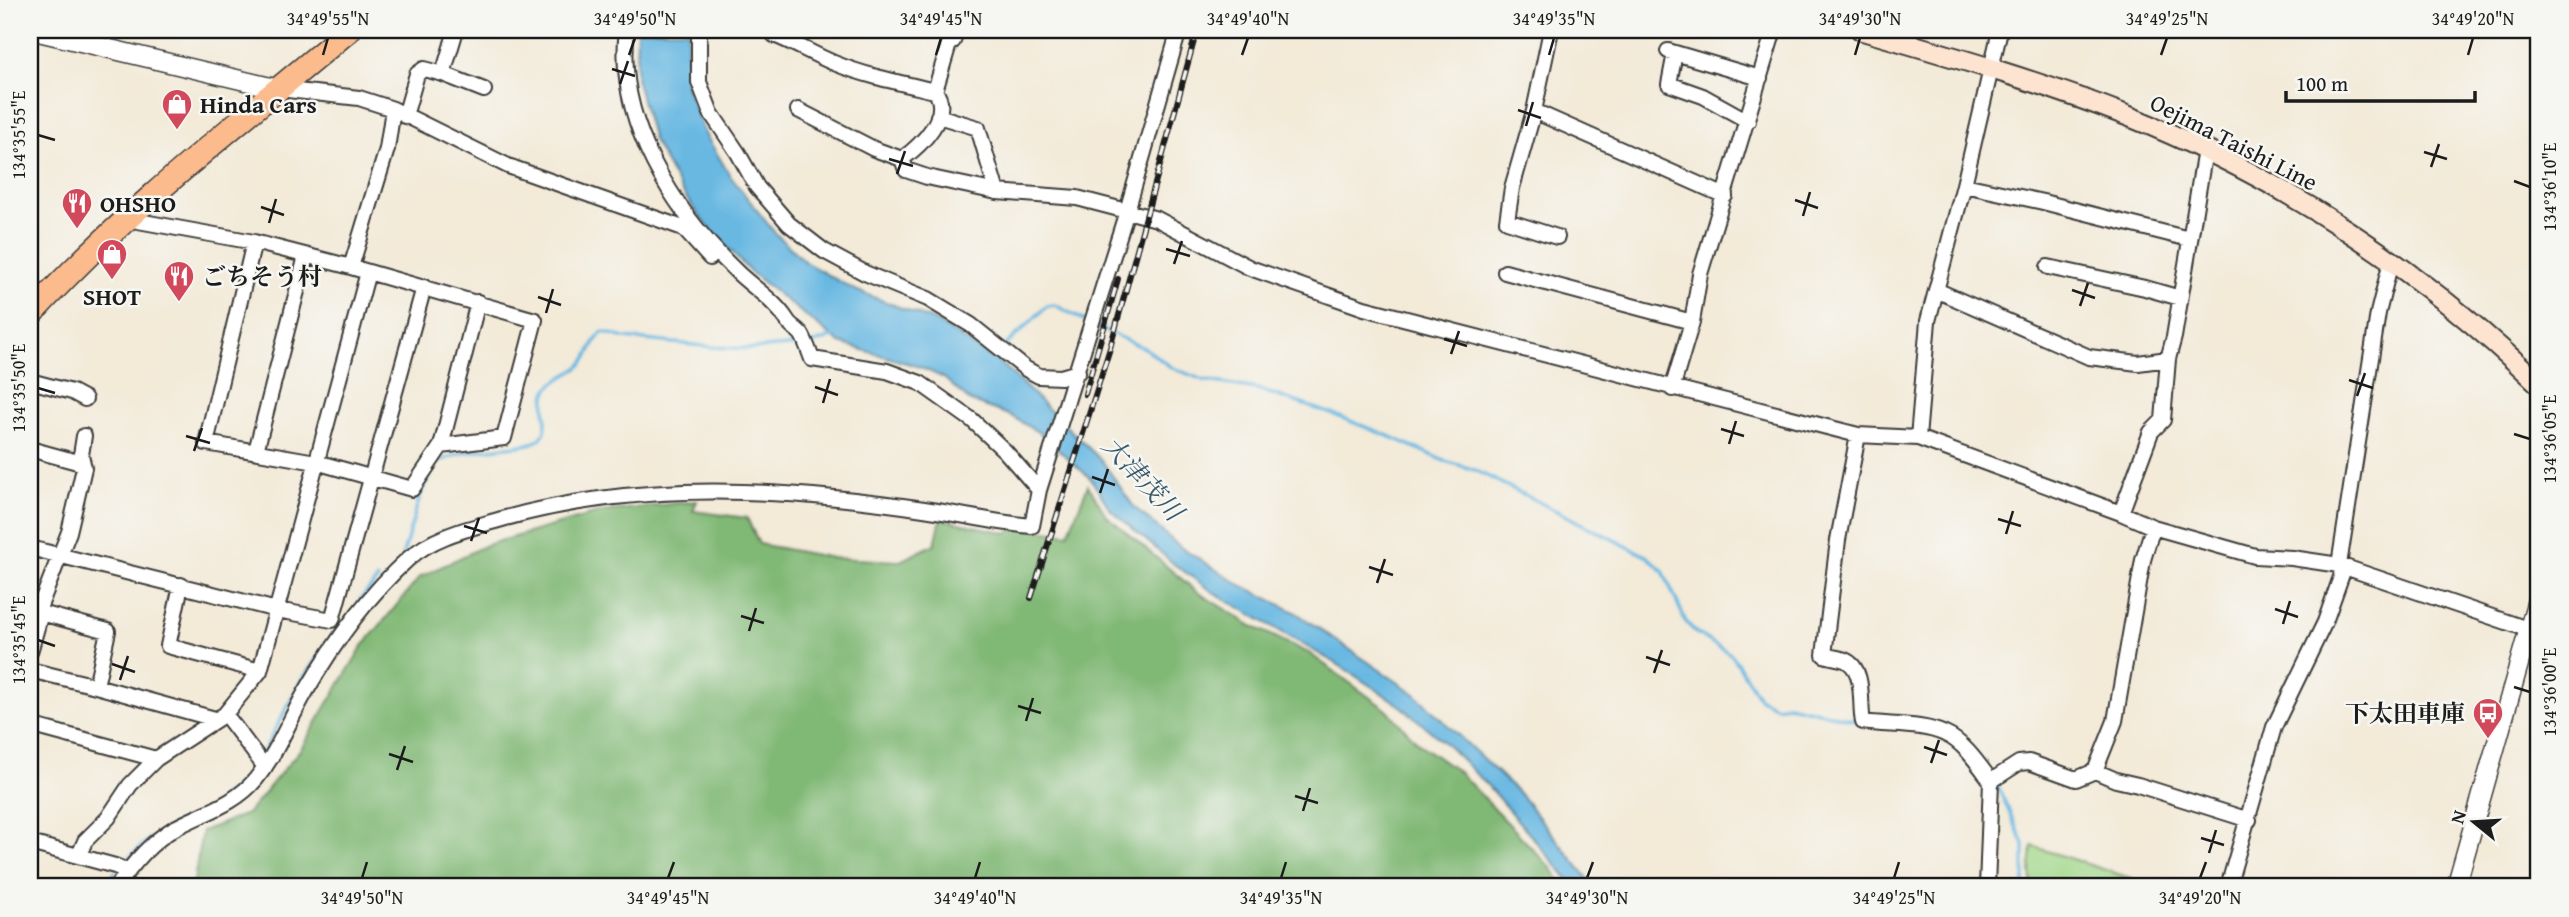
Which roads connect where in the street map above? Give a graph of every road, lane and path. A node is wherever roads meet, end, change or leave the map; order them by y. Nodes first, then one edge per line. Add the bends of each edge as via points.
1 (30, 30) edge
2 (349, 30) edge
3 (456, 30) edge
4 (627, 30) edge
5 (699, 30) edge
6 (775, 30) edge
7 (957, 30) edge
8 (1179, 30) edge
9 (1551, 30) edge
10 (1774, 30) edge
11 (1861, 30) edge
12 (2000, 30) edge
13 (1990, 68) junction
14 (443, 74) junction
15 (1760, 78) junction
16 (279, 89) junction
17 (484, 90) dead end
18 (935, 91) junction
19 (798, 110) dead end
20 (1534, 111) junction
21 (399, 113) junction
22 (939, 116) junction
23 (1748, 121) junction
24 (2205, 150) junction
25 (902, 159) junction
26 (1964, 185) junction
27 (997, 192) junction
28 (1725, 196) junction
29 (1127, 211) junction
30 (127, 219) junction
31 (1557, 237) dead end
32 (2189, 239) junction
33 (254, 242) junction
34 (306, 256) junction
35 (2391, 261) junction
36 (351, 267) junction
37 (2048, 267) dead end
38 (368, 272) junction
39 (1505, 272) dead end
40 (424, 287) junction
41 (1936, 290) junction
42 (2180, 298) junction
43 (478, 302) junction
44 (30, 316) edge
45 (787, 322) junction
46 (1692, 322) junction
47 (2168, 359) junction
48 (1078, 372) junction
49 (30, 381) edge
50 (2539, 384) edge
51 (1672, 388) junction
52 (85, 399) dead end
53 (1858, 435) junction
54 (84, 436) dead end
55 (1918, 438) junction
56 (441, 446) junction
57 (30, 449) edge
58 (256, 451) junction
59 (81, 463) junction
60 (316, 463) junction
61 (372, 476) junction
62 (1039, 490) junction
63 (2121, 513) junction
64 (2153, 527) junction
65 (30, 548) edge
66 (61, 556) junction
67 (2339, 565) junction
68 (181, 585) junction
69 (2539, 593) edge
70 (37, 607) edge
71 (277, 610) junction
72 (332, 620) junction
73 (2535, 631) edge
74 (345, 633) junction
75 (30, 652) edge
76 (30, 670) edge
77 (260, 670) junction
78 (96, 685) junction
79 (220, 716) junction
80 (30, 725) edge
81 (156, 759) junction
82 (265, 767) junction
83 (2095, 771) junction
84 (1996, 778) junction
85 (2249, 820) junction
86 (31, 846) edge
87 (79, 855) junction
88 (121, 868) junction
89 (117, 887) edge
90 (1987, 887) edge
91 (2228, 887) edge
92 (2456, 887) edge

1 - 16 street
2 - 16 highway
3 - 14 street
4 - 45 street via 626,80 646,146 709,243 784,312
5 - 48 street via 699,82 711,113 757,187 789,224 824,251 865,273 929,299 1039,376
6 - 18 street via 774,35 833,63
7 - 18 street
8 - 29 street
9 - 20 street
10 - 15 street
11 - 13 main road, Oejima Taishi Line
12 - 13 street
13 - 24 main road, Oejima Taishi Line via 2131,117
13 - 26 street
14 - 17 street
14 - 21 street via 424,69 417,74
15 - 23 street
15 - 23 street via 1671,52 1668,84 1703,96
16 - 21 street via 359,99
16 - 30 highway
18 - 22 street
19 - 25 street
20 - 28 street
20 - 31 street via 1507,221
21 - 36 street
21 - 45 street via 508,166 683,228 762,307
22 - 25 street via 920,146
22 - 27 street via 978,128
23 - 28 street
24 - 32 street
24 - 35 main road, Oejima Taishi Line via 2258,176
25 - 27 street via 906,170
26 - 32 street
26 - 41 street
27 - 29 street via 1077,198
28 - 46 street via 1700,274
29 - 48 street
29 - 51 street via 1157,219 1250,268 1364,308
30 - 33 street
30 - 44 highway
32 - 42 street
33 - 34 street
33 - 58 street via 206,443
34 - 36 street
34 - 58 street
35 - 50 main road, Oejima Taishi Line via 2493,340
35 - 67 street via 2378,313
36 - 38 street
37 - 42 street
38 - 40 street
38 - 60 street
39 - 46 street
40 - 43 street
40 - 61 street
41 - 47 street via 2089,357 2138,363
41 - 55 street via 1928,321
42 - 47 street
43 - 56 street
43 - 56 street via 536,320 505,438
45 - 62 street via 800,332 812,359 887,371 920,383 972,420
46 - 51 street
47 - 63 street via 2163,420 2151,432
48 - 62 street
49 - 52 street
51 - 53 street
53 - 55 street
53 - 84 street via 1838,540 1824,655 1855,668 1862,718 1947,734
54 - 59 street
55 - 63 street
56 - 61 street via 412,489
57 - 59 street
58 - 60 street
59 - 66 street via 84,468
60 - 61 street
60 - 71 street
61 - 72 street
62 - 74 street via 1032,526 759,491 630,495 526,513 430,542 375,594
63 - 64 street
64 - 67 street via 2255,556
64 - 83 street via 2115,721
65 - 66 street
66 - 68 street
66 - 70 street
67 - 73 street
67 - 85 street via 2342,574 2325,622 2274,727
68 - 71 street
68 - 77 street via 168,646
69 - 73 street
70 - 75 street
70 - 78 street via 108,631
71 - 72 street
71 - 77 street
72 - 74 street
73 - 92 street
74 - 82 street via 306,691
76 - 78 street
77 - 79 street
78 - 79 street
79 - 81 street
79 - 82 street
80 - 81 street
81 - 87 street via 85,841
82 - 88 street via 240,795 175,828
83 - 84 street via 2076,779 2019,762
83 - 85 street
84 - 90 street
85 - 91 street
86 - 87 street
87 - 88 street
88 - 89 street

